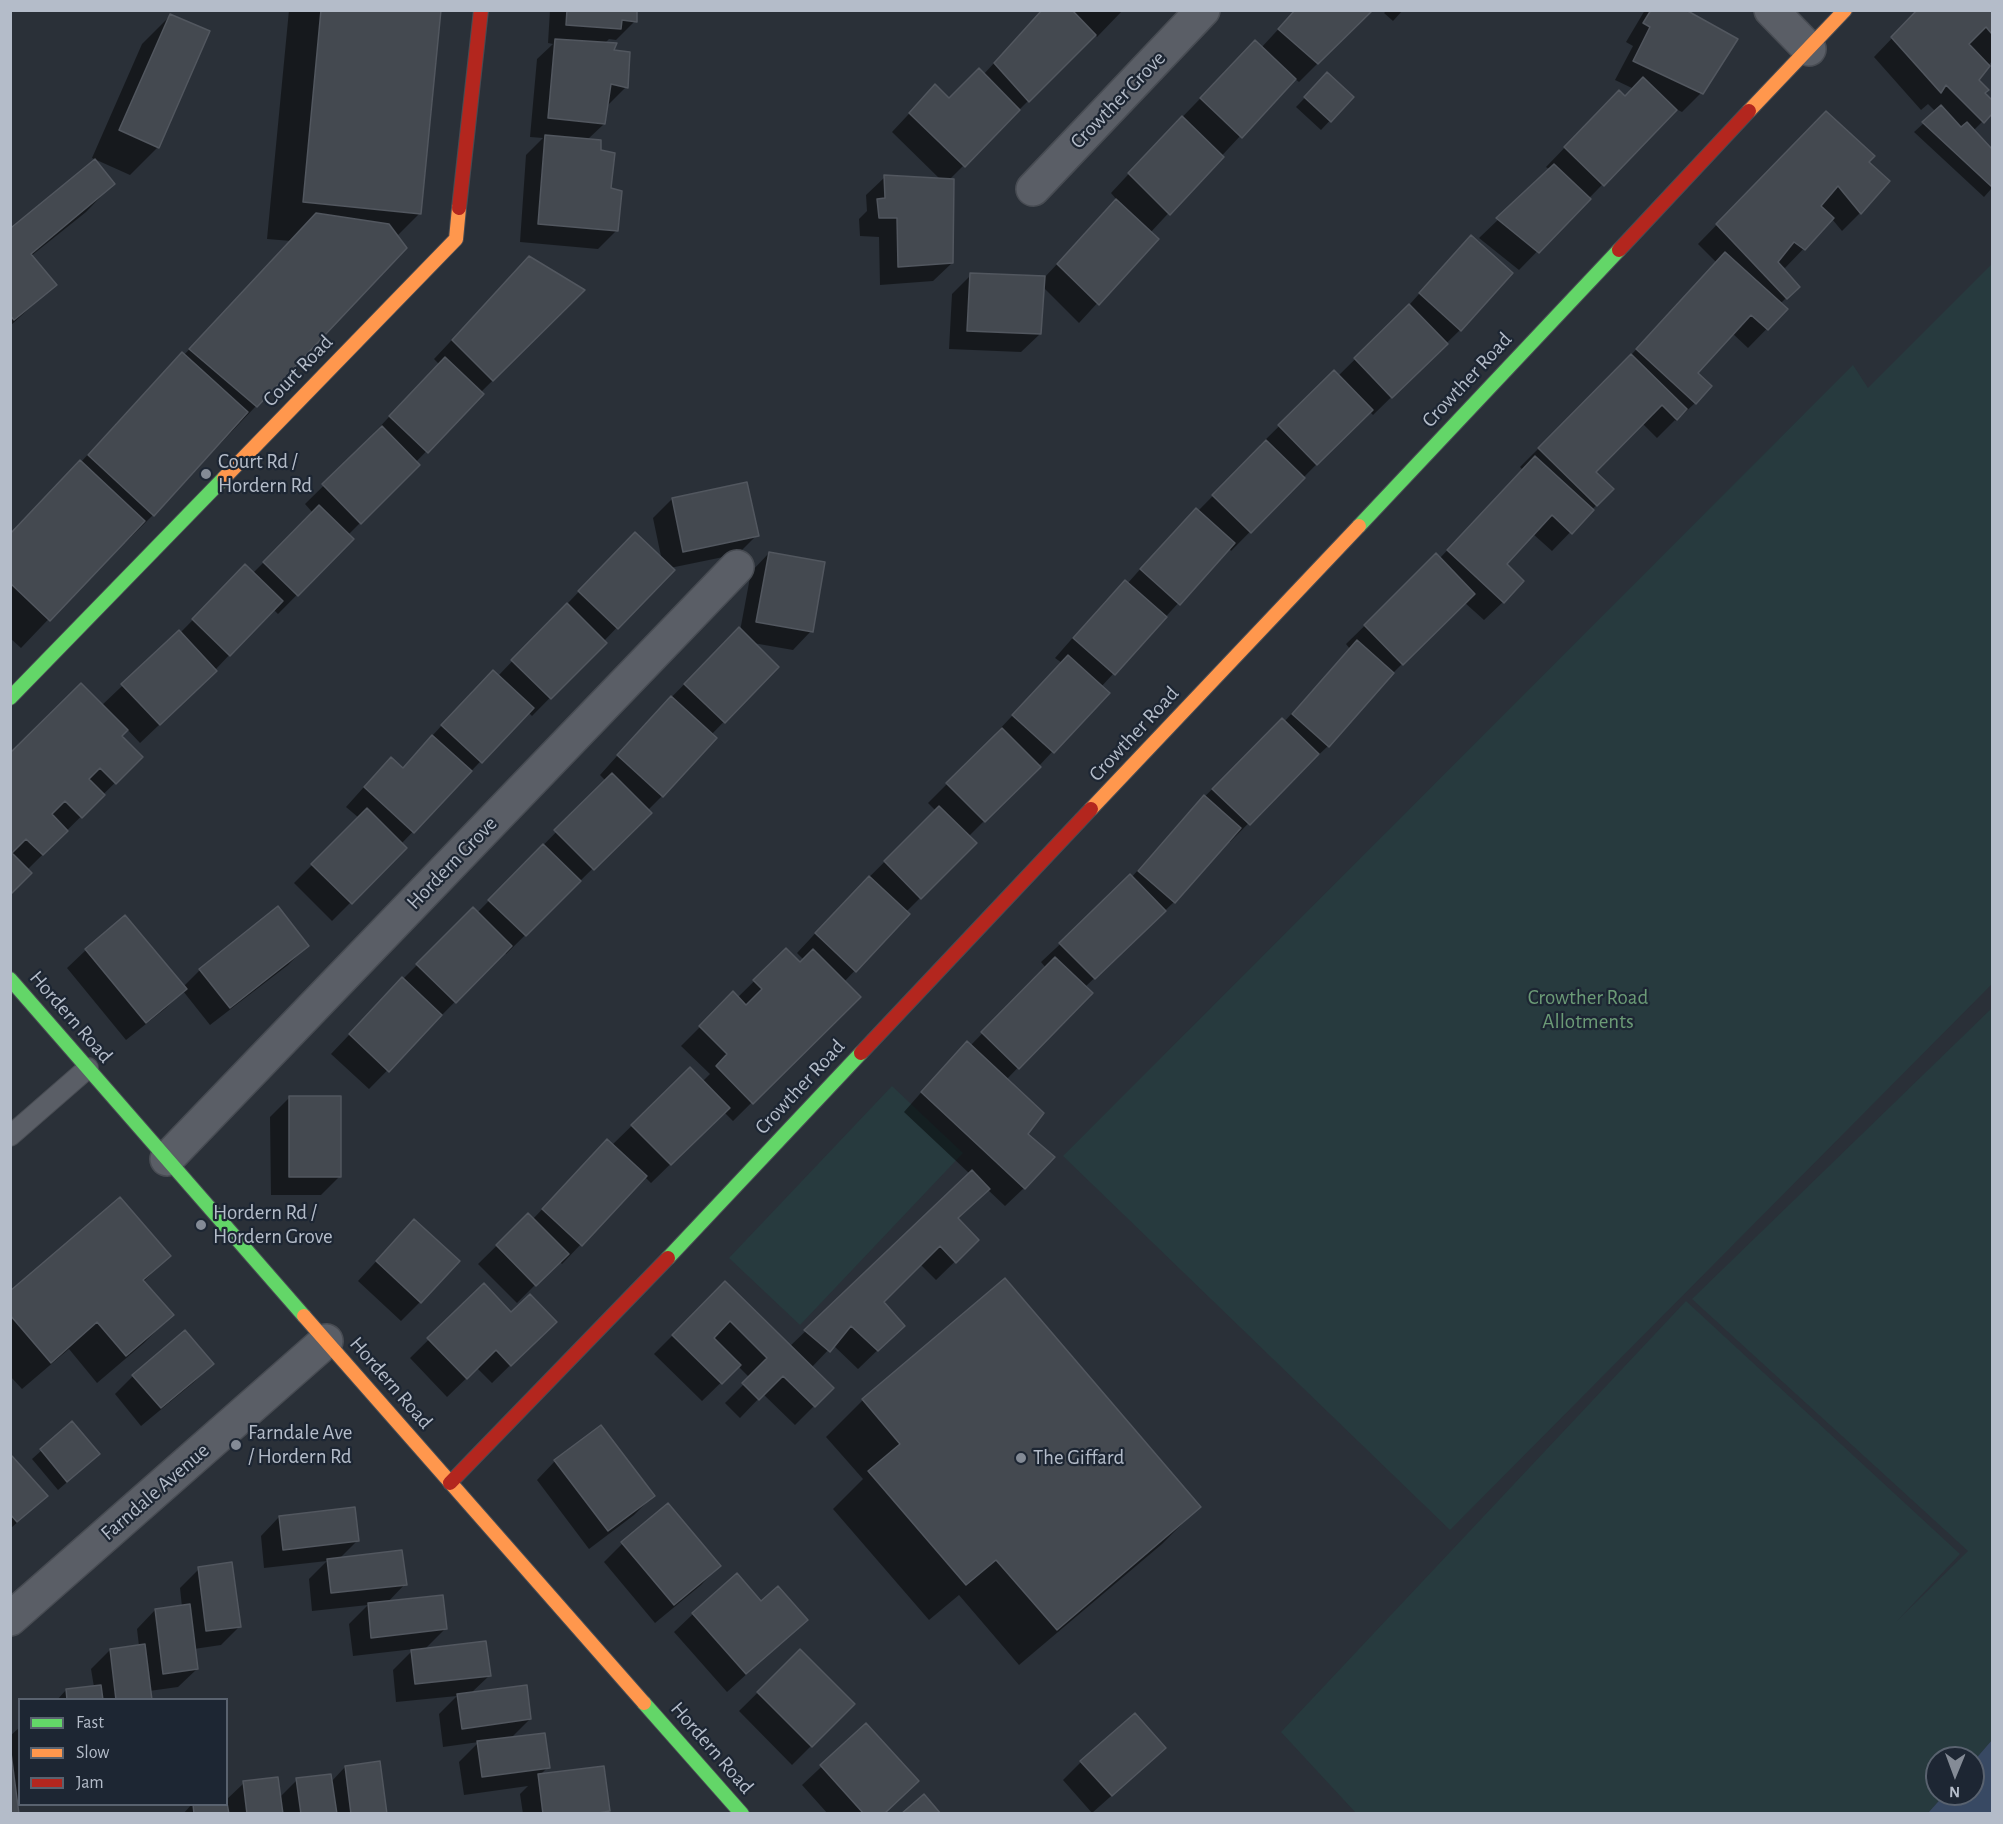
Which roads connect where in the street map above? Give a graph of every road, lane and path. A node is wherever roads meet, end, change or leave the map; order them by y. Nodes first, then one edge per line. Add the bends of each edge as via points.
1 (481, 10) edge
2 (1203, 10) edge
3 (1771, 10) edge
4 (1845, 10) edge
5 (1809, 49) junction
6 (1033, 189) dead end
7 (737, 567) dead end
8 (10, 698) edge
9 (10, 979) edge
10 (88, 1068) junction
11 (10, 1136) edge
12 (167, 1160) junction
13 (326, 1341) junction
14 (450, 1483) junction
15 (10, 1619) edge
16 (742, 1814) edge

1 - 8 street, Court Road via 456,239
2 - 6 street, Crowther Grove
3 - 5 street
4 - 5 street, Crowther Road
5 - 14 street, Crowther Road via 670,1256
7 - 12 street, Hordern Grove
9 - 10 street, Hordern Road
10 - 11 lane
10 - 12 street, Hordern Road
12 - 13 street, Hordern Road
13 - 14 street, Hordern Road
13 - 15 street, Farndale Avenue
14 - 16 street, Hordern Road

